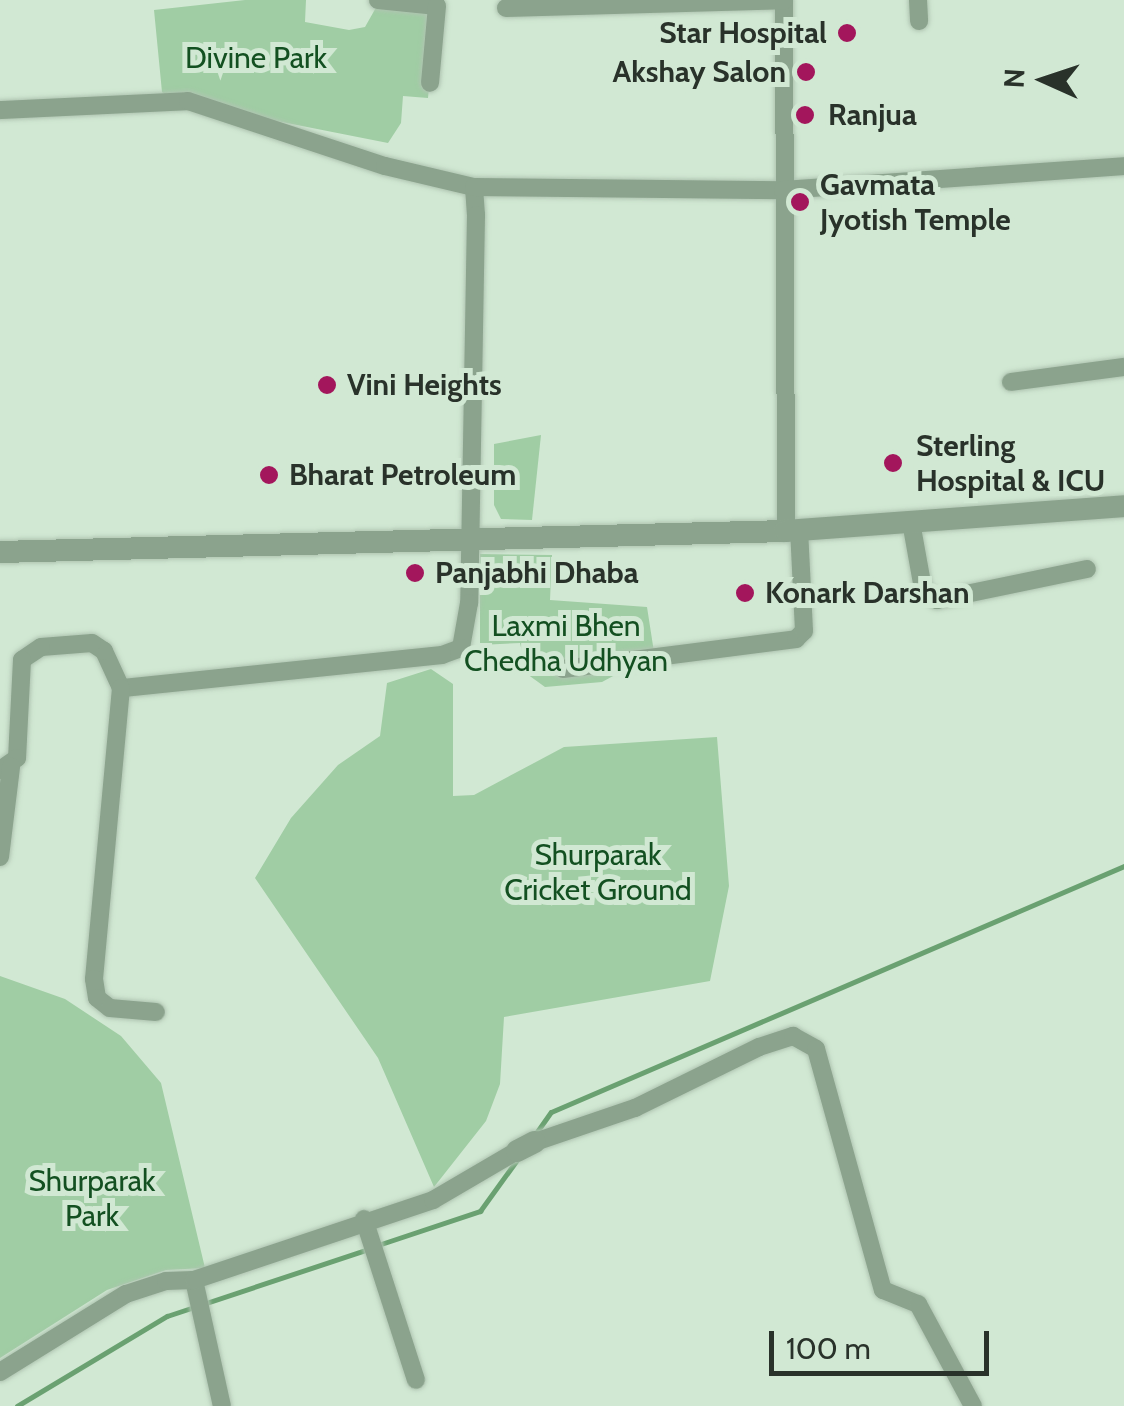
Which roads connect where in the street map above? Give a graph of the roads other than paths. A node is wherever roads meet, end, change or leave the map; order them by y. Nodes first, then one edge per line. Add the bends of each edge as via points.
1 (378, 0) edge
2 (784, 0) edge
3 (918, 0) edge
4 (506, 8) dead end
5 (919, 20) dead end
6 (430, 84) dead end
7 (0, 110) edge
8 (1124, 166) edge
9 (474, 187) junction
10 (784, 190) junction
11 (1124, 368) edge
12 (1011, 382) dead end
13 (1124, 506) edge
14 (910, 522) junction
15 (792, 531) junction
16 (466, 540) junction
17 (0, 552) edge
18 (1086, 569) dead end
19 (564, 669) dead end
20 (121, 688) junction
21 (6, 768) edge
22 (0, 857) edge
23 (156, 1012) dead end
24 (364, 1219) junction
25 (195, 1283) junction
26 (0, 1372) edge
27 (416, 1380) dead end
28 (222, 1406) edge
29 (973, 1406) edge

1 - 6 street via 436,6
2 - 4 street
2 - 10 street
3 - 5 street
7 - 9 street via 188,101 385,166
8 - 10 street
9 - 10 street
9 - 16 street
10 - 15 street
11 - 12 street
13 - 14 street
14 - 15 street
14 - 18 street via 923,589 937,600
15 - 16 street
15 - 19 street via 804,632 796,638
16 - 17 street
16 - 20 street via 468,629 461,648
20 - 21 street via 104,651 92,644 30,650 18,674 17,758
20 - 23 street via 94,979 97,998 110,1008
21 - 22 street
24 - 25 street
24 - 27 street
24 - 29 street via 433,1200 526,1147 635,1108 793,1036 816,1049 883,1290 918,1304
25 - 26 street via 166,1281 126,1294
25 - 28 street

